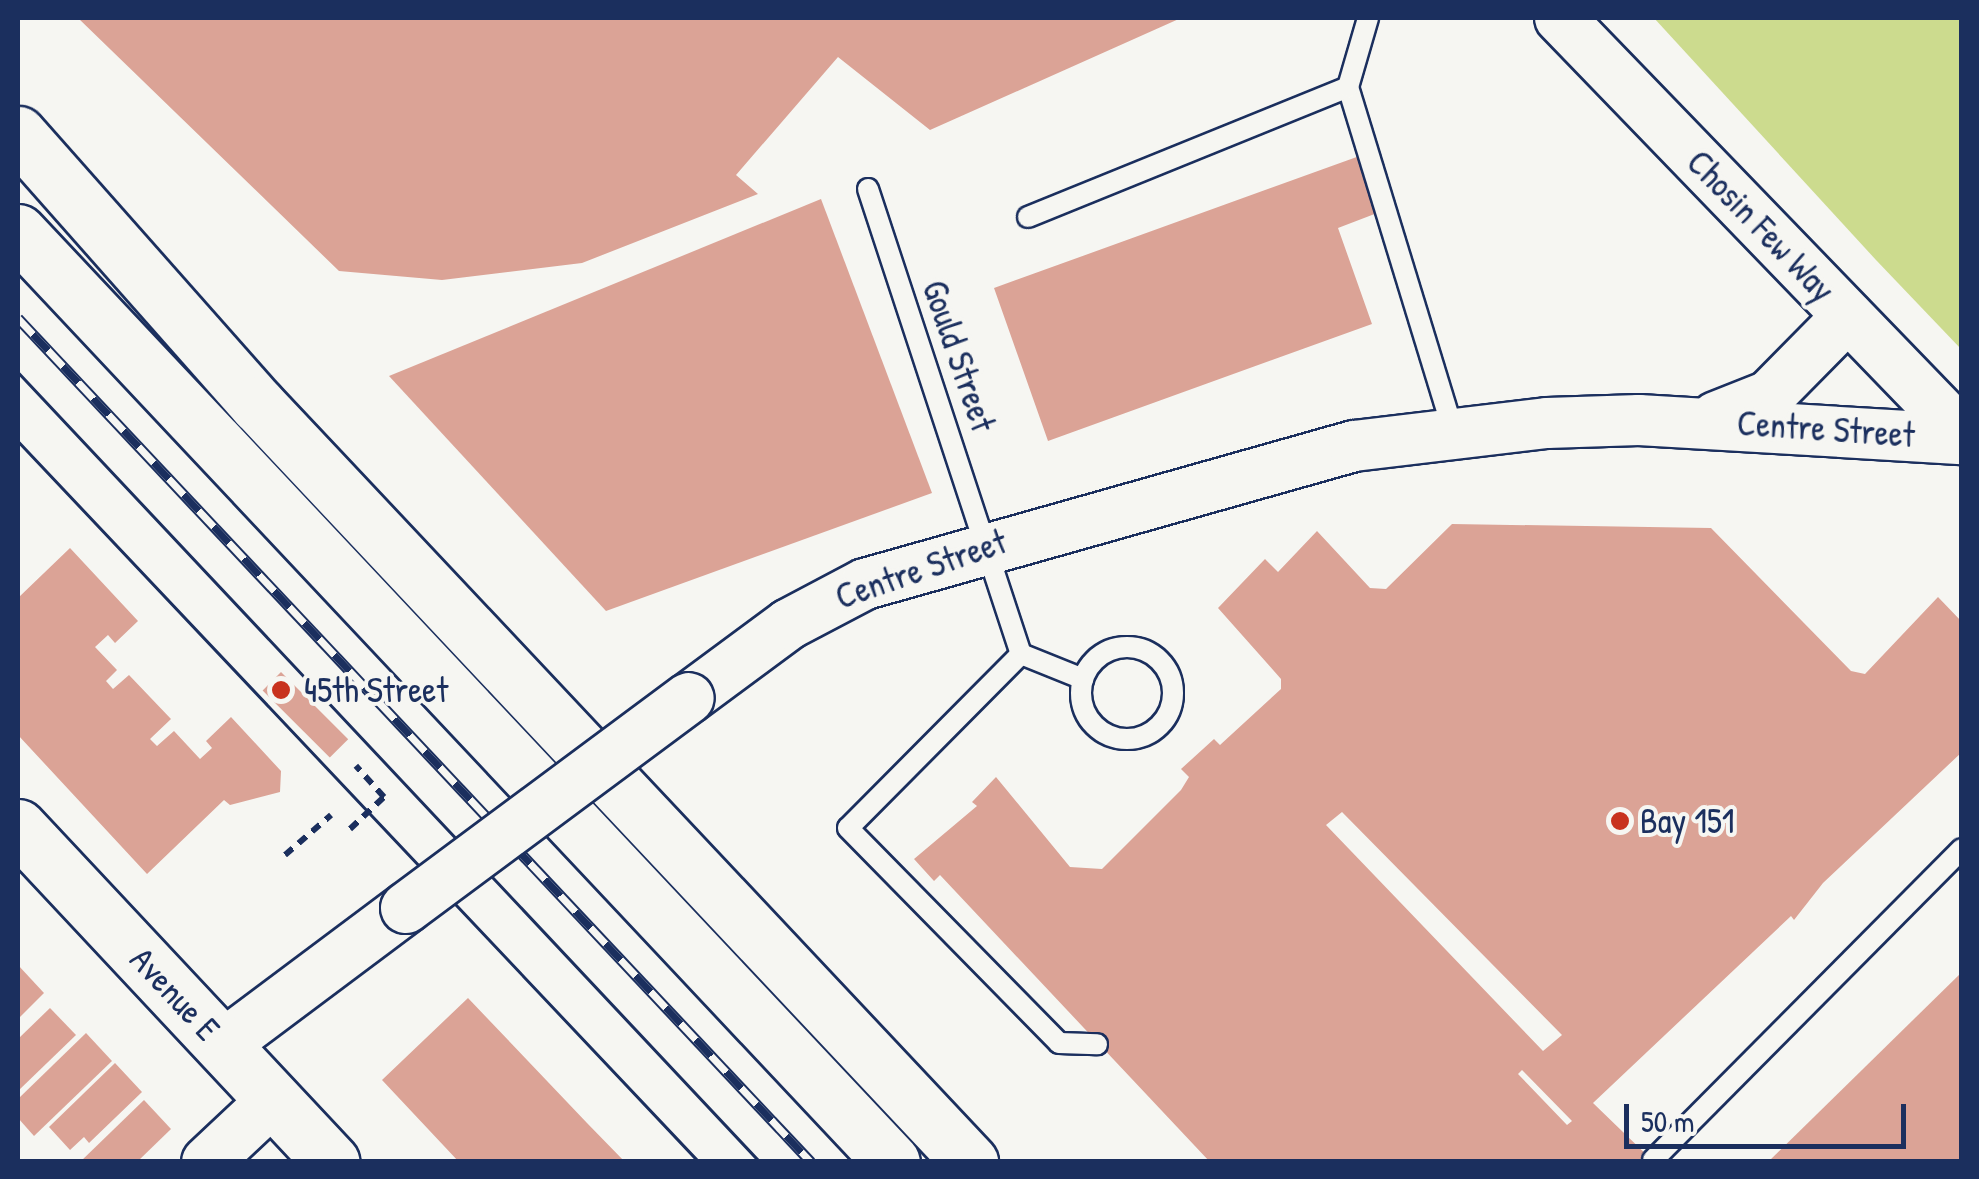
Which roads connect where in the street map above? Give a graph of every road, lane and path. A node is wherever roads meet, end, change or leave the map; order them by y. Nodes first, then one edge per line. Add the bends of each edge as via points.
1 (1368, 18) edge
2 (1560, 18) edge
3 (1348, 86) junction
4 (18, 134) edge
5 (868, 189) dead end
6 (1028, 217) dead end
7 (18, 232) edge
8 (1848, 316) junction
9 (1691, 420) junction
10 (1453, 432) junction
11 (1962, 436) edge
12 (990, 544) junction
13 (1022, 654) junction
14 (1083, 679) junction
15 (356, 766) dead end
16 (331, 815) dead end
17 (18, 826) edge
18 (350, 829) dead end
19 (1962, 848) edge
20 (285, 855) dead end
21 (1096, 1044) dead end
22 (223, 1046) junction
23 (274, 1099) junction
24 (1653, 1160) edge
25 (207, 1162) edge
26 (332, 1162) edge
27 (892, 1162) edge
28 (970, 1162) edge

1 - 3 lane
2 - 8 street, Chosin Few Way
3 - 6 lane
3 - 10 lane
4 - 28 main road via 257,404
5 - 12 lane, Gould Street
7 - 27 main road
8 - 9 street, Centre Street via 1769,396 1750,408
8 - 11 street, Chosin Few Way
9 - 10 street, Centre Street
9 - 11 street, Centre Street
10 - 12 street, Centre Street via 1259,468
12 - 13 lane, Gould Street
12 - 22 street, Centre Street, bridge via 822,603
13 - 14 lane
13 - 21 lane via 848,828 1059,1043
14 - 14 lane via 1084,712 1106,735 1122,740 1152,733 1172,708 1172,678 1141,649 1112,650
15 - 18 path via 384,796
16 - 20 path
17 - 22 main road, Avenue E
19 - 24 lane
22 - 23 main road, Avenue E
23 - 25 street
23 - 26 main road, Avenue E

